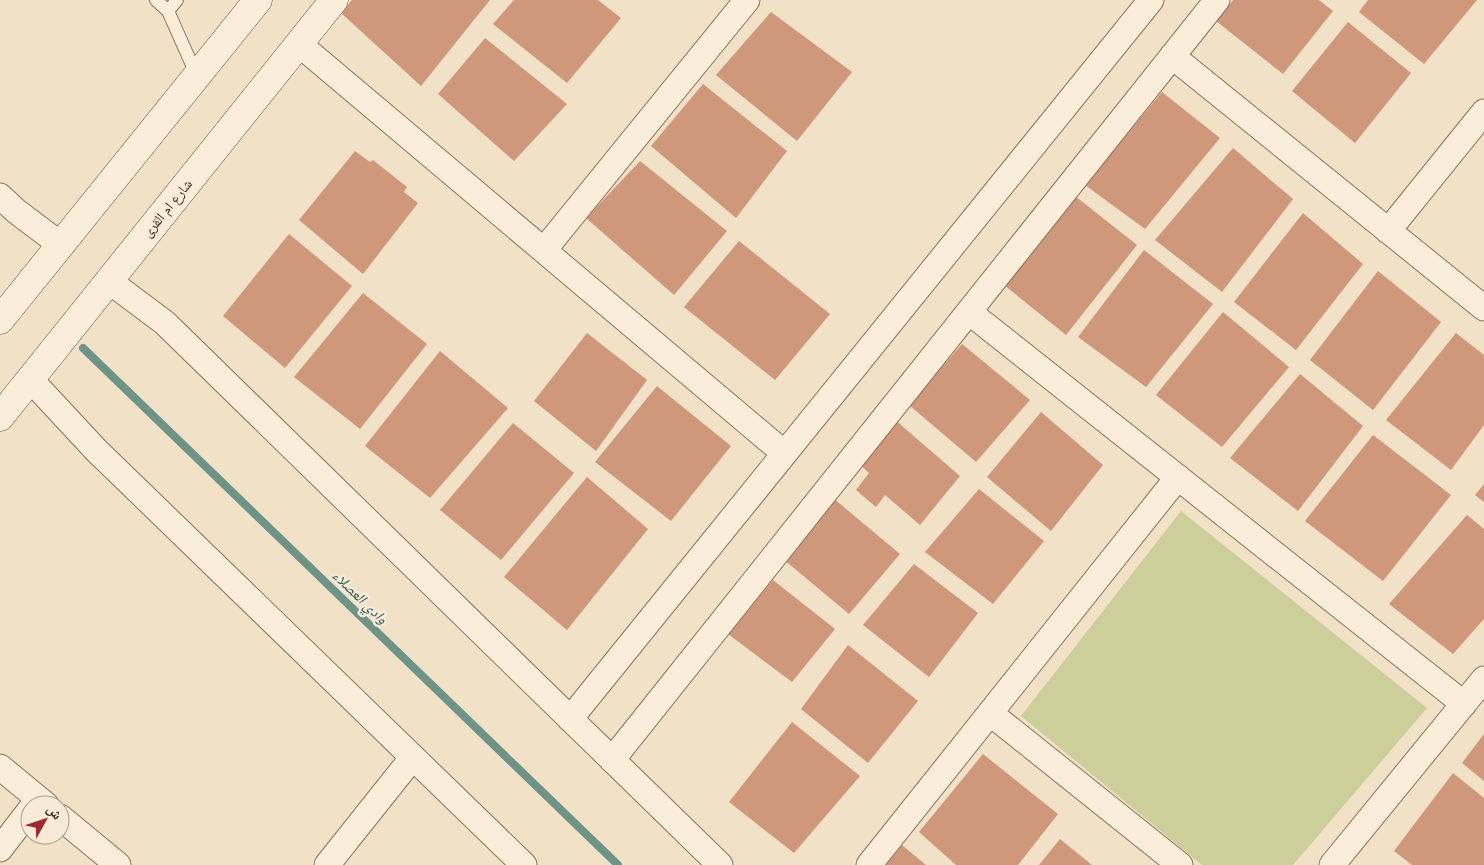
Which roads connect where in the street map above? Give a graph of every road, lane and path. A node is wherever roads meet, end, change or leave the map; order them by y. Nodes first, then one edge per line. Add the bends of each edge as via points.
1 (156, 0) edge
2 (178, 0) edge
3 (258, 0) edge
4 (334, 0) edge
5 (747, 0) edge
6 (1151, 0) edge
7 (1216, 0) edge
8 (168, 11) junction
9 (299, 44) junction
10 (1172, 56) junction
11 (197, 76) junction
12 (1484, 112) edge
13 (0, 196) edge
14 (1388, 231) junction
15 (57, 249) junction
16 (544, 250) junction
17 (102, 288) junction
18 (1484, 308) edge
19 (969, 312) junction
20 (5, 314) edge
21 (30, 379) junction
22 (0, 417) edge
23 (784, 453) junction
24 (1178, 477) junction
25 (1484, 679) edge
26 (1464, 704) junction
27 (990, 713) junction
28 (570, 719) junction
29 (412, 757) junction
30 (612, 760) junction
31 (0, 767) edge
32 (27, 795) edge
33 (20, 825) edge
34 (70, 825) edge
35 (0, 849) edge
36 (118, 865) edge
37 (327, 865) edge
38 (524, 865) edge
39 (720, 865) edge
40 (869, 865) edge
41 (1180, 865) edge
42 (1332, 865) edge

1 - 8 lane
2 - 8 lane
3 - 11 main road
4 - 9 main road, شارع ام القرى
5 - 16 street
6 - 23 street
7 - 10 street
8 - 11 lane
9 - 16 street
9 - 17 main road, شارع ام القرى
10 - 14 street
10 - 19 street
11 - 15 main road
12 - 14 street
13 - 15 street
14 - 18 street
15 - 20 main road
16 - 23 street
17 - 21 main road, شارع ام القرى
17 - 28 street via 165,323
19 - 24 street
19 - 30 street
21 - 22 main road, شارع ام القرى
21 - 29 street via 96,450
23 - 28 street
24 - 26 street
24 - 27 street
25 - 26 street
26 - 42 street
27 - 40 street
27 - 41 street
28 - 30 street
29 - 37 street
29 - 38 street
30 - 39 street
31 - 32 street
33 - 35 street
34 - 36 street

